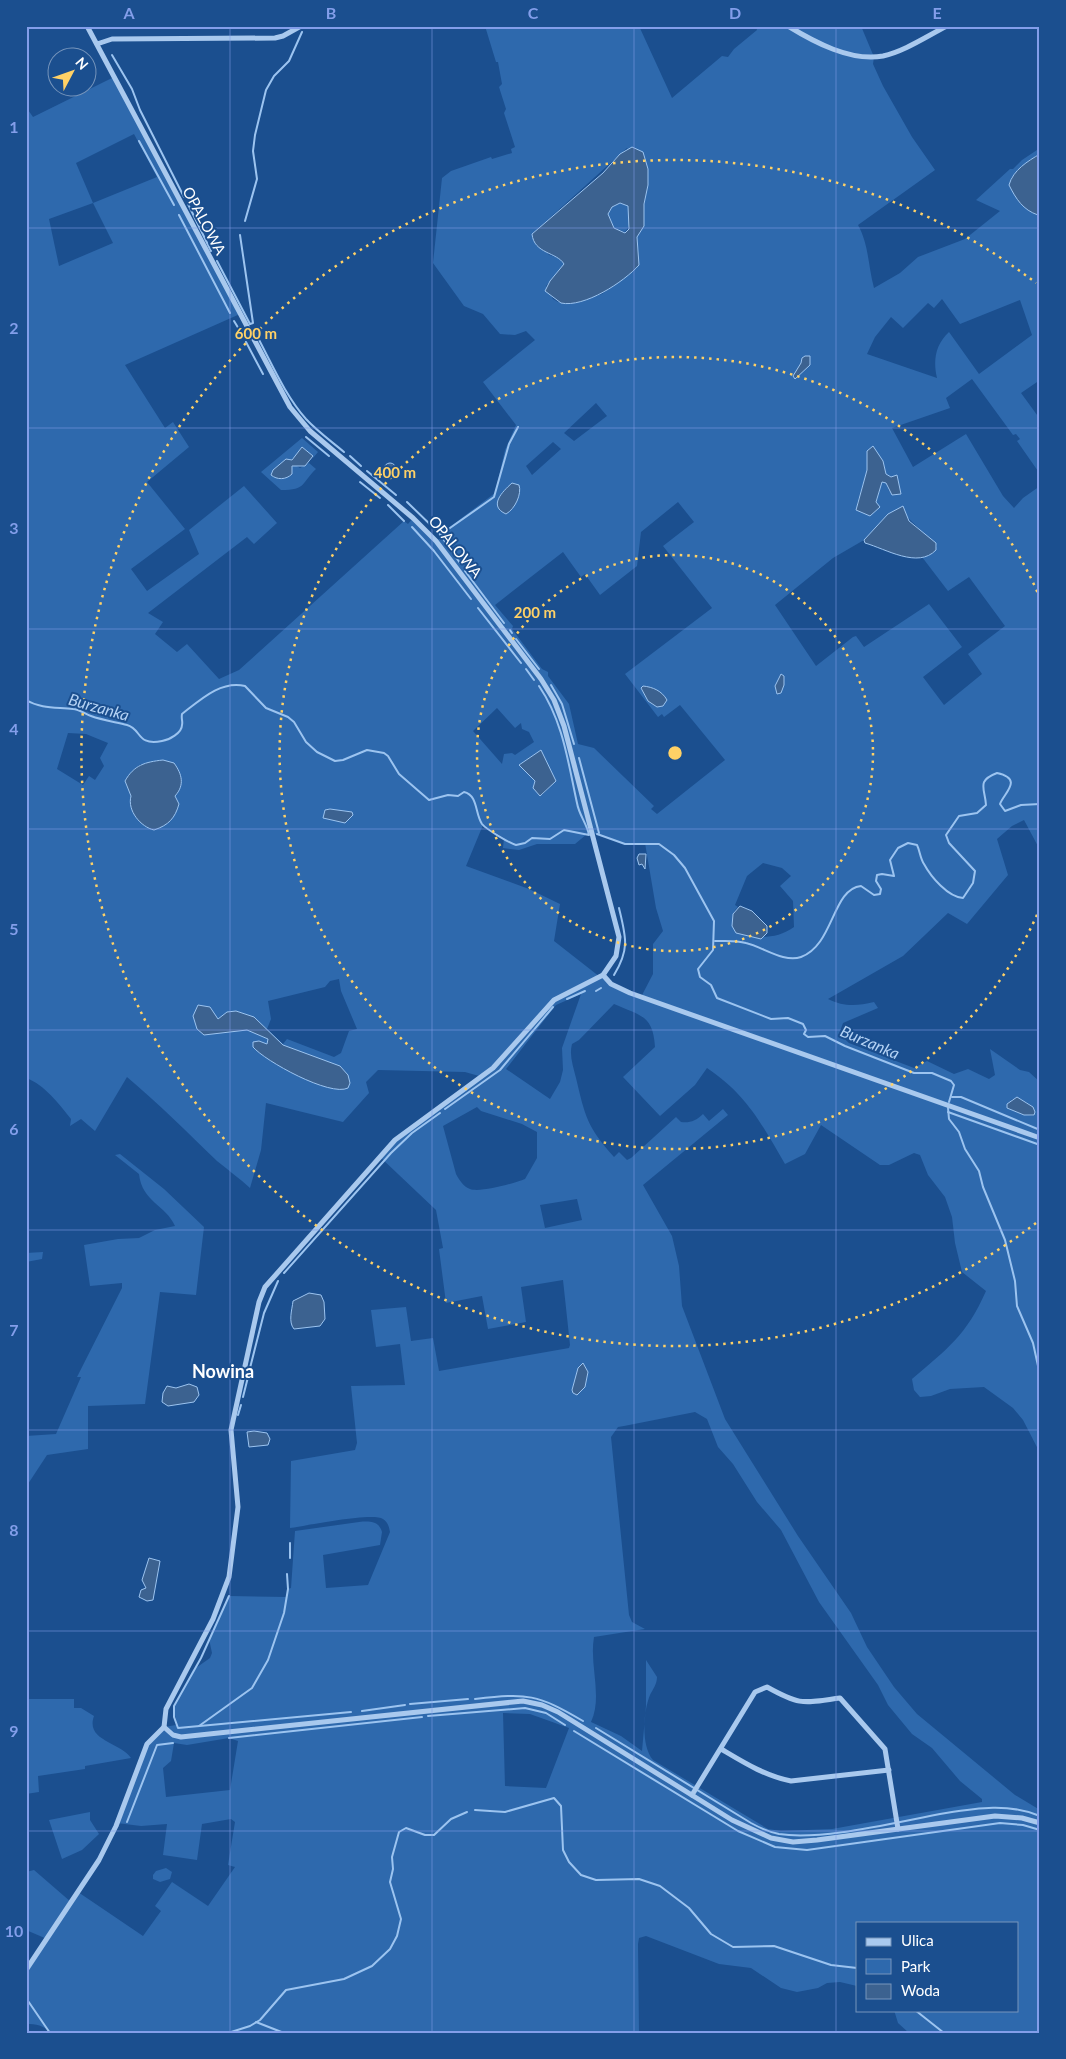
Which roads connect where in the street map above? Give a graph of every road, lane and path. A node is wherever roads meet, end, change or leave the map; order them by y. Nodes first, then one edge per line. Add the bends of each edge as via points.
1 (87, 26) edge
2 (301, 26) edge
3 (788, 26) edge
4 (947, 26) edge
5 (97, 44) junction
6 (603, 975) junction
7 (1040, 1138) edge
8 (164, 1727) junction
9 (721, 1750) junction
10 (889, 1770) junction
11 (692, 1795) junction
12 (1040, 1823) edge
13 (898, 1829) junction
14 (26, 1970) edge

1 - 5 street, OPALOWA
2 - 5 street via 274,38 112,39
3 - 4 street via 831,47 874,57 894,52
5 - 6 street, OPALOWA via 290,407 310,431 429,533 546,687 564,726 619,937 616,956
6 - 7 street via 613,985 636,995
6 - 8 street via 554,1000 493,1068 395,1140 266,1287 250,1338 232,1420 238,1513 229,1577 215,1613 166,1709
8 - 11 street via 172,1735 181,1737 529,1702 558,1712
8 - 14 street via 147,1744 100,1860
9 - 10 street via 777,1779 791,1781
9 - 10 street via 755,1692 767,1687 795,1702 840,1698 885,1749
9 - 11 street
10 - 13 street
11 - 13 street via 744,1826 779,1840 817,1840
12 - 13 street via 995,1816

